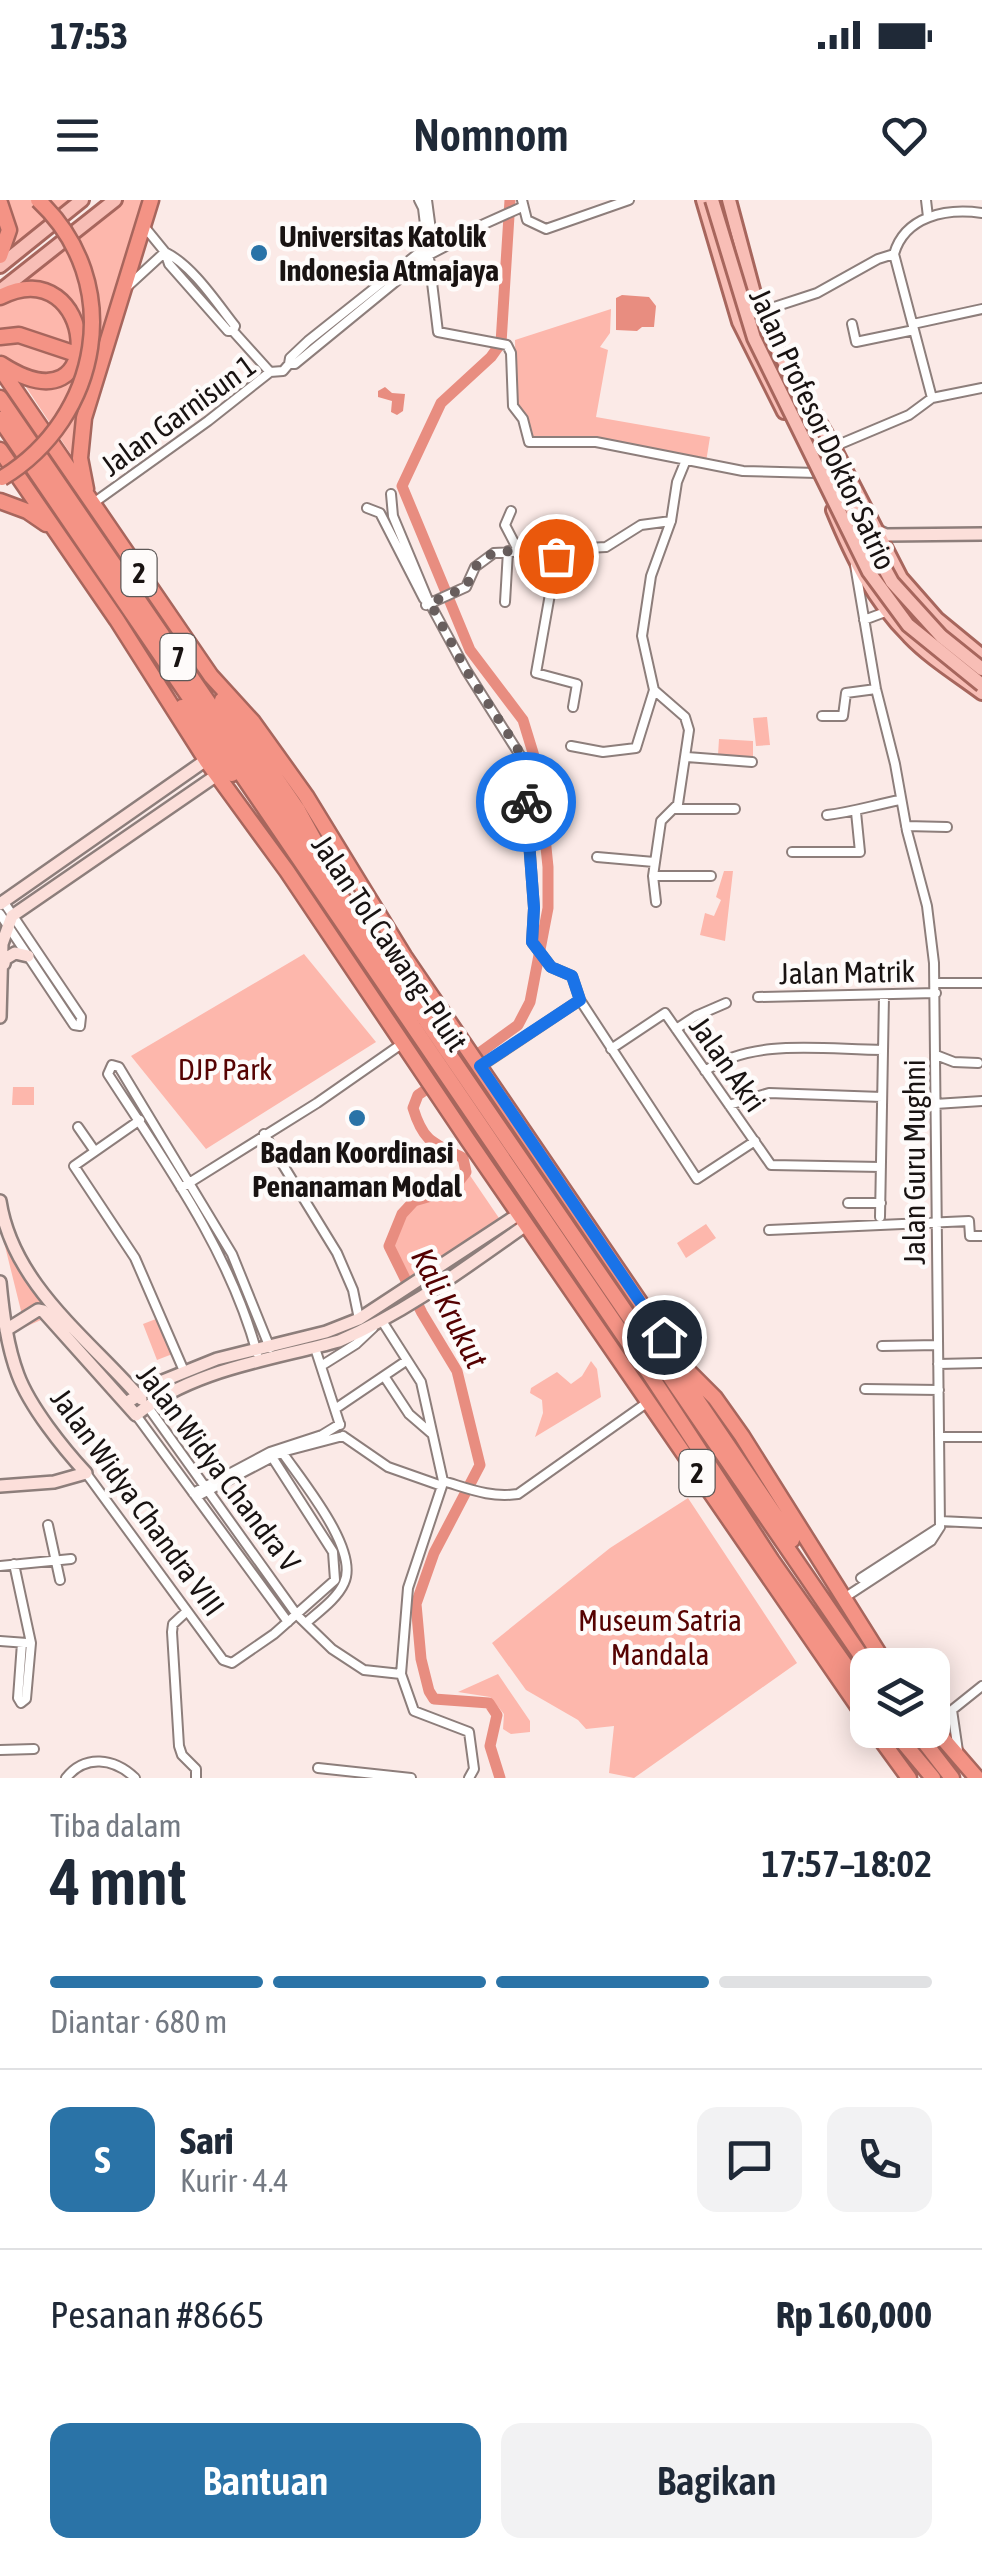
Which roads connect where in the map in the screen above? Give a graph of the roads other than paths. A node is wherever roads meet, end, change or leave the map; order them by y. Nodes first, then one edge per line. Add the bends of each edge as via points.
1 (38, 200) edge
2 (82, 200) edge
3 (115, 200) edge
4 (151, 200) edge
5 (419, 200) edge
6 (428, 200) edge
7 (629, 200) edge
8 (703, 200) edge
9 (712, 200) edge
10 (721, 200) edge
11 (729, 200) edge
12 (926, 200) edge
13 (0, 202) edge
14 (520, 206) edge
15 (982, 213) edge
16 (928, 217) junction
17 (143, 224) junction
18 (165, 252) junction
19 (430, 253) junction
20 (894, 254) junction
21 (0, 256) edge
22 (0, 266) edge
23 (751, 285) junction
24 (728, 287) junction
25 (122, 290) junction
26 (0, 294) edge
27 (982, 309) edge
28 (759, 312) junction
29 (739, 322) junction
30 (852, 324) dead end
31 (913, 327) junction
32 (0, 337) edge
33 (70, 352) dead end
34 (0, 366) edge
35 (270, 372) junction
36 (982, 388) edge
37 (0, 398) edge
38 (932, 398) junction
39 (0, 420) edge
40 (833, 447) junction
41 (0, 450) edge
42 (686, 460) junction
43 (817, 473) junction
44 (0, 478) edge
45 (0, 490) edge
46 (390, 494) dead end
47 (0, 501) edge
48 (92, 504) junction
49 (367, 508) dead end
50 (512, 512) dead end
51 (46, 516) junction
52 (671, 521) junction
53 (55, 530) junction
54 (875, 530) junction
55 (896, 534) junction
56 (982, 534) edge
57 (558, 549) junction
58 (513, 550) junction
59 (885, 551) junction
60 (855, 562) junction
61 (505, 602) dead end
62 (430, 603) junction
63 (888, 610) junction
64 (937, 619) junction
65 (864, 620) junction
66 (918, 644) junction
67 (982, 656) edge
68 (982, 668) edge
69 (156, 680) junction
70 (982, 685) edge
71 (876, 689) junction
72 (654, 690) junction
73 (474, 691) dead end
74 (982, 694) edge
75 (573, 708) dead end
76 (822, 716) dead end
77 (571, 746) dead end
78 (687, 757) junction
79 (206, 760) junction
80 (752, 762) dead end
81 (216, 776) junction
82 (163, 790) junction
83 (900, 800) junction
84 (174, 805) junction
85 (676, 809) junction
86 (735, 809) dead end
87 (856, 812) junction
88 (827, 814) dead end
89 (906, 826) junction
90 (946, 827) dead end
91 (287, 840) junction
92 (792, 852) dead end
93 (597, 857) dead end
94 (654, 862) junction
95 (653, 876) junction
96 (711, 876) dead end
97 (656, 902) dead end
98 (4, 912) edge
99 (356, 916) junction
100 (28, 956) junction
101 (2, 974) edge
102 (982, 983) edge
103 (936, 988) junction
104 (758, 996) dead end
105 (884, 996) junction
106 (580, 1000) junction
107 (726, 1003) dead end
108 (0, 1018) edge
109 (676, 1029) junction
110 (403, 1043) junction
111 (612, 1049) junction
112 (883, 1050) junction
113 (936, 1055) junction
114 (442, 1056) junction
115 (475, 1059) junction
116 (978, 1062) dead end
117 (705, 1071) junction
118 (462, 1086) junction
119 (882, 1097) junction
120 (982, 1101) edge
121 (936, 1104) junction
122 (730, 1105) junction
123 (148, 1114) junction
124 (138, 1121) junction
125 (78, 1128) dead end
126 (264, 1134) junction
127 (757, 1144) junction
128 (94, 1150) junction
129 (881, 1167) junction
130 (191, 1182) junction
131 (180, 1188) junction
132 (0, 1201) edge
133 (848, 1203) dead end
134 (881, 1203) junction
135 (880, 1217) dead end
136 (1, 1218) edge
137 (522, 1219) junction
138 (937, 1222) junction
139 (770, 1230) dead end
140 (982, 1236) edge
141 (479, 1250) junction
142 (0, 1282) edge
143 (1, 1300) edge
144 (360, 1319) junction
145 (379, 1322) junction
146 (9, 1326) junction
147 (938, 1344) junction
148 (882, 1346) dead end
149 (315, 1348) junction
150 (271, 1351) junction
151 (258, 1355) junction
152 (406, 1361) junction
153 (982, 1362) edge
154 (682, 1364) junction
155 (938, 1364) junction
156 (321, 1366) junction
157 (184, 1371) junction
158 (384, 1376) junction
159 (865, 1389) dead end
160 (938, 1390) junction
161 (138, 1395) junction
162 (648, 1402) junction
163 (126, 1403) junction
164 (147, 1406) junction
165 (335, 1409) junction
166 (136, 1415) junction
167 (340, 1424) junction
168 (431, 1432) junction
169 (344, 1436) junction
170 (939, 1437) junction
171 (982, 1438) edge
172 (282, 1452) junction
173 (272, 1457) junction
174 (82, 1469) junction
175 (442, 1483) junction
176 (0, 1486) edge
177 (206, 1488) junction
178 (195, 1495) junction
179 (982, 1523) edge
180 (940, 1524) junction
181 (48, 1525) dead end
182 (71, 1559) dead end
183 (55, 1560) junction
184 (14, 1564) junction
185 (888, 1565) junction
186 (0, 1566) edge
187 (861, 1578) dead end
188 (60, 1580) dead end
189 (818, 1594) junction
190 (843, 1598) junction
191 (186, 1612) junction
192 (297, 1615) junction
193 (288, 1622) junction
194 (306, 1623) junction
195 (0, 1642) edge
196 (27, 1643) junction
197 (856, 1648) edge
198 (875, 1648) edge
199 (850, 1671) edge
200 (401, 1674) junction
201 (982, 1686) edge
202 (850, 1695) edge
203 (950, 1747) edge
204 (887, 1748) edge
205 (908, 1748) edge
206 (929, 1748) edge
207 (34, 1749) dead end
208 (0, 1750) edge
209 (960, 1758) junction
210 (318, 1768) dead end
211 (66, 1778) edge
212 (134, 1778) edge
213 (196, 1778) edge
214 (411, 1778) edge
215 (469, 1778) edge
216 (909, 1778) edge
217 (933, 1778) edge
218 (952, 1778) edge
219 (977, 1778) edge

1 - 44 highway, bridge via 59,222 84,269 90,350 80,389 53,435
2 - 22 main road
3 - 26 main road
4 - 17 highway
5 - 19 street
6 - 19 street
7 - 14 street via 546,229 530,223
8 - 24 main road, Jalan Profesor Doktor Satrio
9 - 70 main road, bridge via 754,338 868,572 908,625
10 - 68 main road, bridge via 761,336 870,548 909,605
11 - 23 main road, Jalan Profesor Doktor Satrio
12 - 16 street
13 - 21 highway via 8,230
14 - 19 street, Jalan Garnisun 1
15 - 16 street
16 - 20 street via 900,236
17 - 18 street
17 - 25 highway
18 - 25 street
18 - 35 street
19 - 35 street, Jalan Garnisun 1 via 295,364
19 - 42 street via 438,332 508,345 513,406 529,442 596,442
20 - 28 street via 817,293
20 - 31 street
23 - 24 main road via 736,294
23 - 28 main road, Jalan Profesor Doktor Satrio
24 - 29 main road, Jalan Profesor Doktor Satrio
25 - 48 highway via 80,438
26 - 34 highway via 30,290 52,297 72,313 80,339 74,363 56,379 28,380
27 - 31 street
28 - 29 main road via 740,312
28 - 40 main road, Jalan Profesor Doktor Satrio
29 - 43 main road, Jalan Profesor Doktor Satrio
30 - 31 street via 856,342
31 - 38 street
32 - 33 highway via 19,335
34 - 48 highway, 2
35 - 48 street, Jalan Garnisun 1
36 - 38 street
37 - 99 highway, Jalan Tol Cawang–Pluit / 7
38 - 40 street via 909,415
39 - 91 highway, Jalan Tol Cawang–Pluit / 7
40 - 54 main road, Jalan Profesor Doktor Satrio
41 - 51 highway, 2
42 - 43 street via 761,473
42 - 52 street
43 - 60 main road, Jalan Profesor Doktor Satrio
45 - 51 highway
46 - 62 street
47 - 53 highway
48 - 99 highway via 298,810
48 - 115 highway, 2 via 211,676 307,798
49 - 62 street via 380,513
50 - 58 street via 505,525
51 - 53 highway, 2
52 - 57 street via 641,525 606,547
52 - 72 street via 654,565 642,636
53 - 69 highway, 2
54 - 55 street
54 - 59 main road, Jalan Profesor Doktor Satrio
55 - 56 street
55 - 59 street
57 - 58 street
57 - 75 street via 536,672 577,684
58 - 61 street
58 - 62 street via 486,556 472,580
59 - 64 main road, Jalan Profesor Doktor Satrio
60 - 63 main road, Jalan Profesor Doktor Satrio
60 - 65 street, Jalan Guru Mughni
62 - 73 street
62 - 106 street via 523,760 532,942 551,967 572,976
63 - 65 street
63 - 66 main road, Jalan Profesor Doktor Satrio
64 - 66 main road via 921,626
64 - 67 main road, Jalan Profesor Doktor Satrio
65 - 71 street, Jalan Guru Mughni
66 - 74 main road, Jalan Profesor Doktor Satrio
69 - 79 highway, 2
69 - 91 highway
71 - 76 street via 846,693 842,716
71 - 83 street, Jalan Guru Mughni
72 - 77 street via 636,748 603,752
72 - 78 street via 685,717
78 - 80 street
78 - 85 street
79 - 81 highway, 2
79 - 82 street
81 - 84 street
81 - 110 highway, 2
82 - 84 street
82 - 98 street
83 - 87 street
83 - 89 street, Jalan Guru Mughni
84 - 98 street
85 - 86 street
85 - 94 street via 661,820
87 - 88 street
87 - 92 street via 859,852
89 - 90 street
89 - 103 street, Jalan Guru Mughni via 927,906
91 - 114 highway, Jalan Tol Cawang–Pluit / 7
93 - 94 street
94 - 95 street
95 - 96 street
95 - 97 street
98 - 100 street
98 - 100 street via 80,1016 80,1026
98 - 101 street
99 - 114 highway, Jalan Tol Cawang–Pluit / 7
100 - 101 street via 5,959
101 - 108 street
102 - 103 street, Jalan Matrik
103 - 105 street, Jalan Matrik
103 - 113 street, Jalan Guru Mughni
104 - 105 street, Jalan Matrik
105 - 112 street
106 - 111 street
106 - 115 street
107 - 109 street
109 - 111 street, Jalan Akri via 665,1013
109 - 117 street, Jalan Akri
110 - 126 street
110 - 137 highway, 2
111 - 127 street via 697,1179
112 - 117 street via 754,1051
112 - 119 street
113 - 116 street
113 - 121 street, Jalan Guru Mughni
114 - 118 highway, Jalan Tol Cawang–Pluit / 7
115 - 154 highway, 2
117 - 122 street, Jalan Akri
118 - 189 highway, Jalan Tol Cawang–Pluit / 7
118 - 199 highway, Jalan Tol Cawang–Pluit / 7
119 - 122 street via 769,1094
119 - 129 street
120 - 121 street
121 - 138 street, Jalan Guru Mughni
122 - 127 street, Jalan Akri
123 - 124 street
123 - 124 street via 118,1067 110,1066 108,1074
123 - 130 street
124 - 128 street
124 - 131 street
125 - 128 street
126 - 130 street
126 - 144 street via 337,1253
127 - 129 street via 771,1165
128 - 157 street via 75,1170 135,1258
129 - 134 street
130 - 131 street
130 - 150 street via 232,1254
131 - 151 street via 234,1285
132 - 136 street, Jalan Widya Chandra V
133 - 134 street
134 - 135 street
136 - 161 street, Jalan Widya Chandra V via 42,1292
137 - 141 street
137 - 162 highway, 2
138 - 139 street
138 - 140 street via 969,1221 970,1236
138 - 147 street, Jalan Guru Mughni
141 - 144 street
141 - 145 street
142 - 143 street, Jalan Widya Chandra VIII
143 - 146 street, Jalan Widya Chandra VIII
144 - 150 street
145 - 149 street
145 - 152 street
145 - 156 street
146 - 163 street, Jalan Widya Chandra V via 42,1311
146 - 174 street, Jalan Widya Chandra VIII via 23,1385
147 - 148 street
147 - 155 street, Jalan Guru Mughni
149 - 150 street
149 - 156 street
150 - 151 street
151 - 157 street
151 - 164 street
152 - 158 street
152 - 168 street via 421,1382
153 - 155 street
154 - 189 highway via 688,1386 792,1541
154 - 190 highway, 2 via 742,1436
155 - 160 street, Jalan Guru Mughni
156 - 165 street
157 - 161 street
158 - 165 street
158 - 168 street via 409,1414
159 - 160 street
160 - 170 street, Jalan Guru Mughni
161 - 163 street
161 - 164 street, Jalan Widya Chandra V
162 - 175 street via 518,1494 494,1497
162 - 202 highway, 2
163 - 166 street, Jalan Widya Chandra V
164 - 166 street
164 - 177 street, Jalan Widya Chandra V
165 - 167 street
166 - 178 street, Jalan Widya Chandra V
167 - 169 street
167 - 177 street
168 - 175 street
169 - 172 street
169 - 175 street via 388,1467
170 - 171 street
170 - 180 street, Jalan Guru Mughni
172 - 173 street
172 - 194 street via 336,1535 347,1565 342,1587
173 - 177 street
173 - 192 street, Jalan Widya Chandra VIII via 335,1561 332,1584
174 - 176 street via 67,1479
174 - 191 street, Jalan Widya Chandra VIII
175 - 200 street via 408,1588
177 - 178 street
177 - 192 street, Jalan Widya Chandra V
178 - 193 street, Jalan Widya Chandra V
179 - 180 street
180 - 185 street via 931,1541
181 - 183 street
182 - 183 street
183 - 184 street
183 - 188 street
184 - 186 street
184 - 196 street
185 - 187 street
185 - 190 street
189 - 197 highway, Jalan Tol Cawang–Pluit / 7
190 - 198 highway, 2
191 - 193 street, Jalan Widya Chandra VIII via 223,1660 235,1662
191 - 213 street via 172,1632 179,1746
192 - 193 street, Jalan Widya Chandra VIII
192 - 194 street, Jalan Widya Chandra V
194 - 200 street, Jalan Widya Chandra V via 364,1670
195 - 196 street
196 - 196 street via 26,1700 22,1703 18,1698
200 - 215 street via 414,1711 469,1732
201 - 209 street via 952,1710
203 - 209 highway
204 - 216 highway
205 - 217 highway
206 - 218 highway
207 - 208 street
209 - 219 highway
210 - 214 street
211 - 212 street via 99,1761 119,1765

